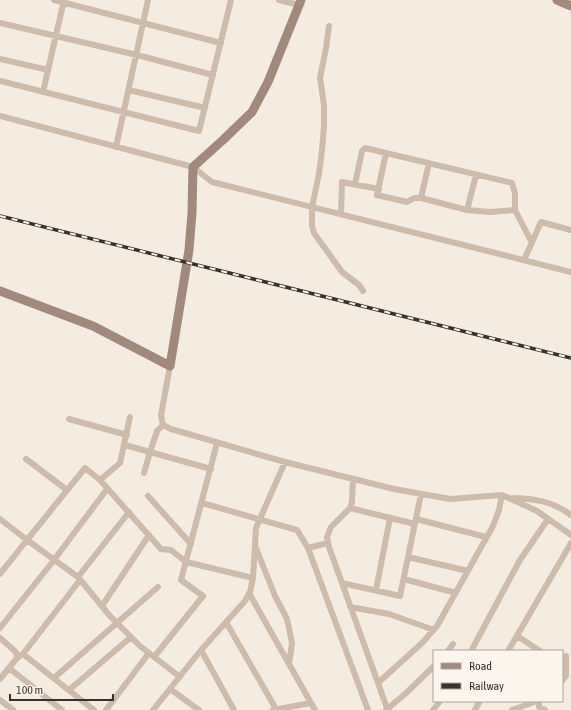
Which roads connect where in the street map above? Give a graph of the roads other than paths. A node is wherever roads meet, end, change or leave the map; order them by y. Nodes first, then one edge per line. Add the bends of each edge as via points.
1 (54, 0) edge
2 (148, 0) edge
3 (231, 0) edge
4 (279, 0) edge
5 (557, 0) edge
6 (64, 1) edge
7 (300, 3) edge
8 (571, 6) edge
9 (0, 23) edge
10 (144, 23) junction
11 (329, 26) dead end
12 (56, 36) junction
13 (221, 43) junction
14 (137, 55) junction
15 (0, 59) edge
16 (48, 70) junction
17 (213, 75) junction
18 (0, 81) edge
19 (129, 90) junction
20 (43, 92) junction
21 (205, 108) junction
22 (124, 112) junction
23 (0, 116) edge
24 (116, 146) junction
25 (386, 153) junction
26 (429, 163) junction
27 (193, 167) junction
28 (476, 174) junction
29 (355, 184) junction
30 (378, 189) junction
31 (421, 198) junction
32 (312, 207) junction
33 (467, 210) junction
34 (515, 210) junction
35 (341, 214) junction
36 (571, 230) edge
37 (532, 243) junction
38 (524, 260) junction
39 (571, 272) edge
40 (0, 291) edge
41 (363, 291) dead end
42 (170, 366) junction
43 (130, 417) dead end
44 (69, 419) dead end
45 (163, 425) junction
46 (127, 435) junction
47 (217, 443) junction
48 (125, 445) junction
49 (150, 452) junction
50 (26, 459) dead end
51 (285, 462) junction
52 (211, 469) junction
53 (144, 473) dead end
54 (353, 479) junction
55 (100, 480) junction
56 (107, 489) junction
57 (67, 490) junction
58 (421, 494) junction
59 (502, 495) junction
60 (148, 496) dead end
61 (509, 498) junction
62 (202, 503) junction
63 (350, 508) junction
64 (129, 512) junction
65 (571, 515) edge
66 (390, 518) junction
67 (0, 519) edge
68 (260, 519) junction
69 (548, 519) junction
70 (415, 522) junction
71 (571, 535) edge
72 (149, 536) junction
73 (486, 537) junction
74 (27, 540) junction
75 (328, 543) junction
76 (571, 543) edge
77 (190, 544) junction
78 (255, 545) junction
79 (308, 548) junction
80 (408, 557) junction
81 (54, 560) junction
82 (0, 561) edge
83 (186, 562) junction
84 (6, 566) junction
85 (468, 571) junction
86 (0, 574) edge
87 (253, 578) junction
88 (79, 579) junction
89 (404, 579) junction
90 (342, 583) junction
91 (158, 587) dead end
92 (376, 590) junction
93 (249, 593) junction
94 (456, 593) junction
95 (102, 606) junction
96 (350, 607) junction
97 (226, 622) junction
98 (117, 623) junction
99 (0, 628) edge
100 (434, 630) junction
101 (517, 636) junction
102 (131, 637) junction
103 (0, 638) edge
104 (453, 644) dead end
105 (201, 650) junction
106 (449, 650) edge
107 (471, 650) edge
108 (509, 650) edge
109 (538, 650) edge
110 (23, 654) junction
111 (152, 655) junction
112 (566, 656) dead end
113 (17, 658) junction
114 (289, 664) junction
115 (433, 667) edge
116 (9, 668) junction
117 (180, 677) junction
118 (54, 678) junction
119 (565, 678) edge
120 (0, 679) edge
121 (378, 683) junction
122 (170, 689) junction
123 (69, 690) junction
124 (0, 700) edge
125 (439, 702) edge
126 (311, 703) junction
127 (539, 706) edge
128 (274, 709) edge
129 (386, 709) edge
130 (13, 710) edge
131 (62, 710) edge
132 (94, 710) edge
133 (106, 710) edge
134 (153, 710) edge
135 (199, 710) edge
136 (234, 710) edge
137 (315, 710) edge
138 (368, 710) edge
139 (433, 710) edge
140 (512, 710) edge

1 - 6 street
2 - 10 street
3 - 13 street
4 - 7 street
5 - 8 street
6 - 10 street
6 - 12 street
7 - 27 street via 268,82 252,112
9 - 12 street
10 - 13 street
10 - 14 street
11 - 32 street via 320,78 324,106 322,150
12 - 14 street
12 - 16 street
13 - 17 street
14 - 17 street
14 - 19 street
15 - 16 street
16 - 20 street
17 - 21 street
18 - 20 street
19 - 21 street
19 - 22 street
20 - 22 street
21 - 22 street via 199,131
22 - 24 street
23 - 24 street
24 - 27 street
25 - 26 street
25 - 29 street via 365,148
25 - 30 street
26 - 28 street
26 - 31 street
27 - 32 street via 212,182
27 - 42 street via 189,250
28 - 33 street
28 - 34 street via 512,183
29 - 30 street
29 - 35 street via 342,182
30 - 31 street via 377,195 407,202
31 - 33 street
32 - 35 street
32 - 41 street via 314,234 342,272
33 - 34 street
34 - 37 street
35 - 38 street
36 - 37 street via 542,222
37 - 38 street
38 - 39 street
40 - 42 street via 93,326
42 - 45 street via 161,415
43 - 46 street
44 - 46 street
45 - 47 street via 171,430
45 - 49 street via 157,430
46 - 48 street
47 - 51 street
47 - 52 street
48 - 49 street
48 - 55 street via 120,463
49 - 52 street
49 - 53 street
50 - 57 street
51 - 54 street
51 - 68 street
52 - 62 street
54 - 58 street
54 - 63 street
55 - 56 street
55 - 57 street via 85,468
56 - 64 street
56 - 81 street
57 - 74 street
58 - 59 street via 450,499
58 - 70 street
59 - 61 street
59 - 73 street via 499,510
60 - 77 street
61 - 65 street via 536,499 561,508
61 - 69 street via 538,511
62 - 68 street
62 - 77 street
63 - 66 street
63 - 75 street via 331,527 326,537
64 - 72 street
64 - 88 street
66 - 70 street
66 - 92 street
67 - 74 street
68 - 78 street via 256,528
68 - 79 street via 297,530
69 - 71 street
69 - 107 street via 520,560
70 - 73 street
70 - 80 street
72 - 83 street via 161,550 171,550
72 - 95 street
73 - 85 street
74 - 81 street
74 - 84 street
75 - 79 street
75 - 90 street
76 - 101 street
77 - 83 street
78 - 87 street
78 - 114 street via 287,619 292,643
79 - 138 street
80 - 85 street
80 - 89 street
81 - 88 street
81 - 99 street
82 - 84 street
83 - 87 street
83 - 111 street via 182,580 203,596
84 - 86 street
85 - 94 street
87 - 93 street
88 - 95 street
88 - 110 street
89 - 92 street via 400,596
89 - 94 street
90 - 92 street
90 - 96 street
91 - 98 street
93 - 97 street
93 - 114 street
94 - 100 street
95 - 98 street
96 - 100 street via 389,614
96 - 121 street
97 - 105 street
97 - 128 street
98 - 102 street
98 - 118 street
100 - 121 street
101 - 108 street
101 - 109 street
102 - 111 street
102 - 123 street
103 - 113 street via 16,652
104 - 106 street
105 - 117 street
105 - 136 street
110 - 113 street
110 - 118 street
111 - 117 street
111 - 133 street
112 - 119 street
113 - 116 street
114 - 126 street
115 - 129 street
116 - 120 street
116 - 131 street
117 - 122 street
118 - 123 street
121 - 129 street
122 - 134 street
122 - 135 street
123 - 132 street
124 - 130 street
125 - 139 street
126 - 128 street
126 - 137 street
127 - 140 street

